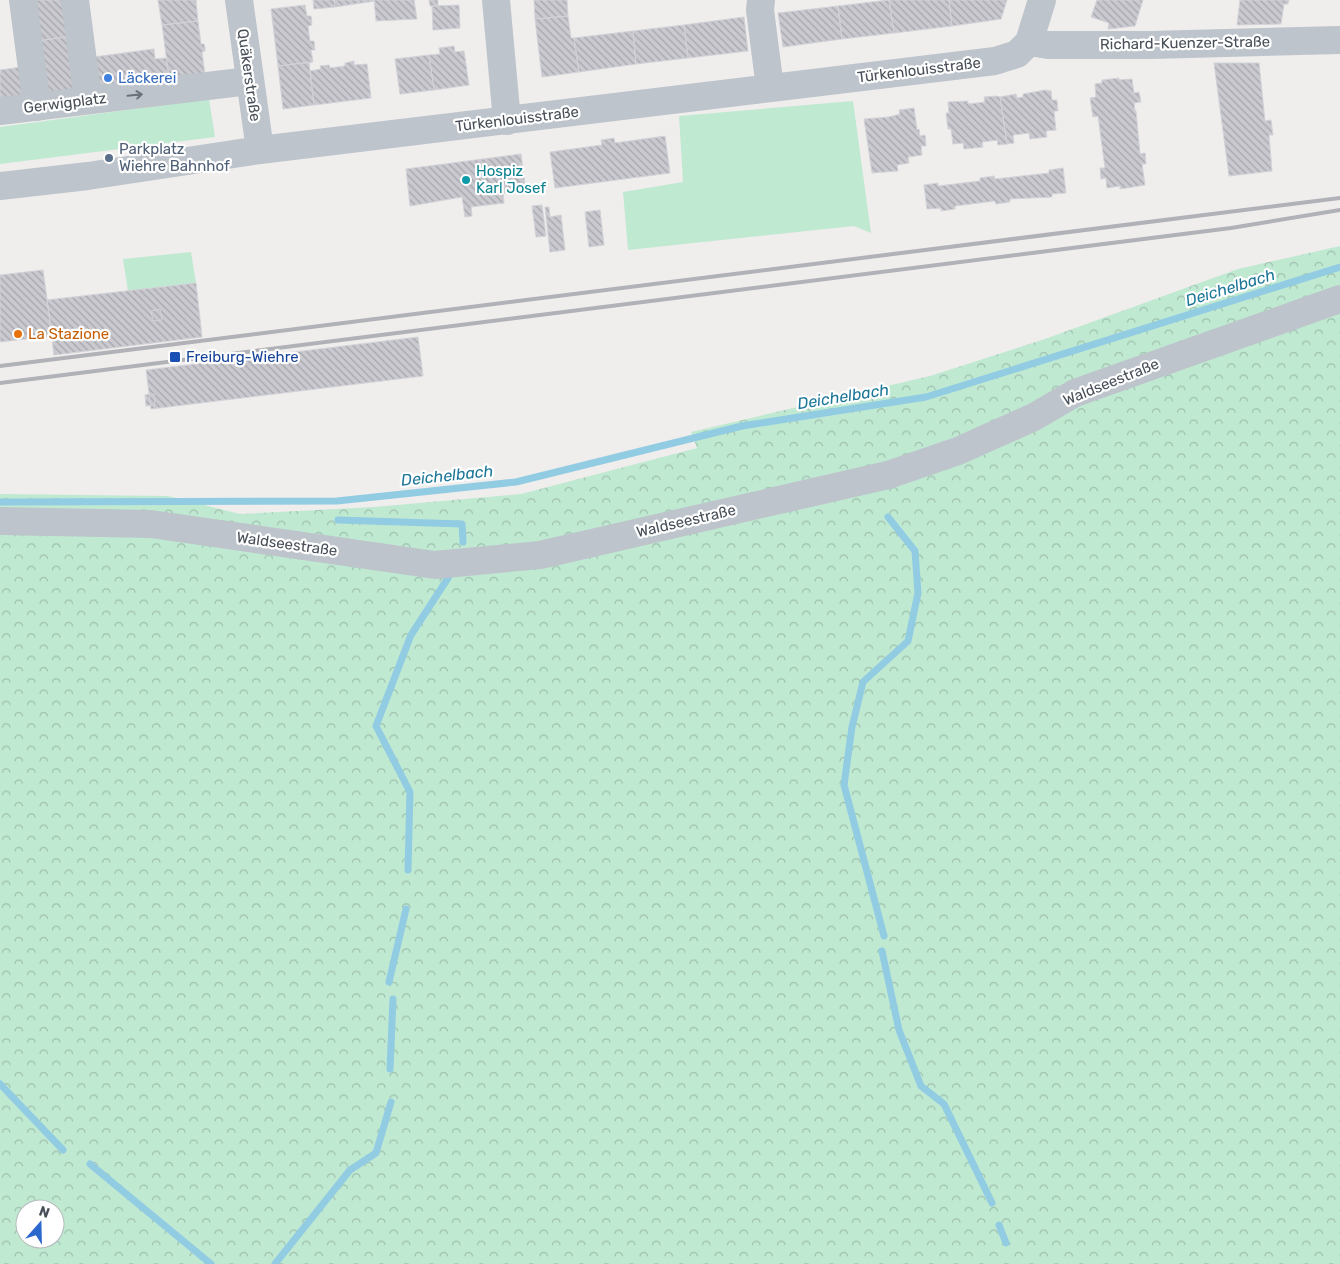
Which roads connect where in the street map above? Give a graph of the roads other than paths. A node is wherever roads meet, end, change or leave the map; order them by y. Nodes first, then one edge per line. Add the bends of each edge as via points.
1 (23, 0) edge
2 (75, 0) edge
3 (239, 0) edge
4 (496, 0) edge
5 (761, 0) edge
6 (1042, 0) edge
7 (1340, 40) edge
8 (1029, 42) junction
9 (249, 81) junction
10 (770, 88) junction
11 (88, 100) junction
12 (37, 107) junction
13 (0, 111) edge
14 (508, 120) junction
15 (260, 150) junction
16 (0, 186) edge
17 (1340, 299) edge
18 (0, 521) edge

1 - 12 street
2 - 11 street
3 - 9 street, Quäkerstraße
4 - 14 street
5 - 10 street
6 - 8 street
7 - 8 street, Richard-Kuenzer-Straße via 1151,45 1048,45
8 - 10 street, Türkenlouisstraße via 1017,54 995,61
11 -> 9 street, Gerwigplatz
9 - 15 street, Quäkerstraße
10 - 14 street, Türkenlouisstraße
11 - 12 street, Gerwigplatz
12 - 13 street, Gerwigplatz
14 - 15 street, Türkenlouisstraße
15 - 16 street, Türkenlouisstraße
17 - 18 street, Waldseestraße via 1075,393 1034,417 958,451 888,475 540,555 435,565 151,524

